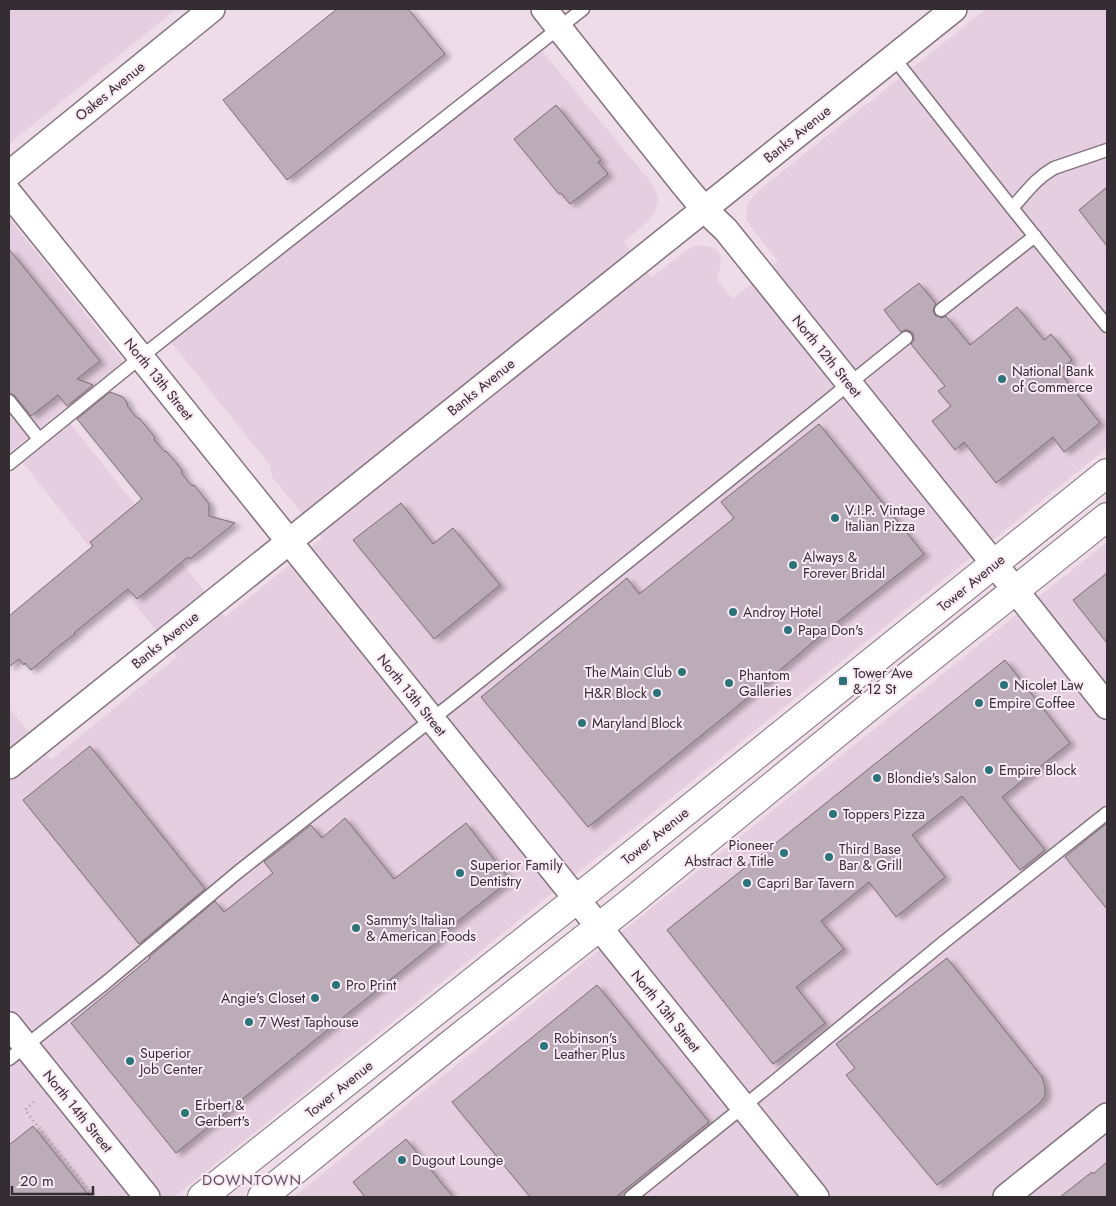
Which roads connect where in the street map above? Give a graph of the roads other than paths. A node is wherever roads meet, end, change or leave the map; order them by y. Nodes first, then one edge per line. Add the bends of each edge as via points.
1 (212, 9) edge
2 (583, 9) edge
3 (954, 9) edge
4 (552, 18) edge
5 (893, 57) junction
6 (1107, 150) edge
7 (9, 174) edge
8 (9, 193) edge
9 (704, 208) junction
10 (1012, 208) junction
11 (1035, 236) junction
12 (941, 310) dead end
13 (1107, 326) edge
14 (906, 338) dead end
15 (141, 357) junction
16 (849, 383) junction
17 (9, 401) edge
18 (39, 439) junction
19 (9, 464) edge
20 (1107, 473) edge
21 (1107, 517) edge
22 (289, 541) junction
23 (994, 564) junction
24 (1016, 591) junction
25 (1107, 706) edge
26 (432, 719) junction
27 (9, 766) edge
28 (1107, 813) edge
29 (576, 899) junction
30 (599, 927) junction
31 (9, 1025) edge
32 (17, 1053) edge
33 (744, 1107) junction
34 (1107, 1116) edge
35 (147, 1197) edge
36 (202, 1197) edge
37 (262, 1197) edge
38 (631, 1197) edge
39 (816, 1197) edge
40 (1006, 1197) edge

1 - 7 street, Oakes Avenue
2 - 4 lane
3 - 5 street, Banks Avenue
4 - 9 street, North 12th Street
4 - 15 lane
5 - 9 street, Banks Avenue
5 - 10 lane
6 - 10 lane via 1054,168 1041,176
8 - 15 street, North 13th Street
9 - 16 street, North 12th Street via 726,230
9 - 22 street, Banks Avenue
10 - 11 lane
11 - 12 lane
11 - 13 lane
14 - 16 lane
15 - 18 lane
15 - 22 street, North 13th Street
16 - 23 street, North 12th Street
16 - 26 lane
17 - 18 lane
18 - 19 lane
20 - 23 main road, Tower Avenue
21 - 24 main road
22 - 26 street, North 13th Street
22 - 27 street, Banks Avenue
23 - 24 street, North 12th Street
23 - 29 main road, Tower Avenue
24 - 25 street, North 12th Street
24 - 30 main road
26 - 29 street, North 13th Street
26 - 32 lane
28 - 33 lane
29 - 30 street, North 13th Street
29 - 36 main road, Tower Avenue
30 - 33 street, North 13th Street
30 - 37 main road
31 - 32 street, North 14th Street
32 - 35 street, North 14th Street
33 - 38 lane
33 - 39 street, North 13th Street
34 - 40 street

